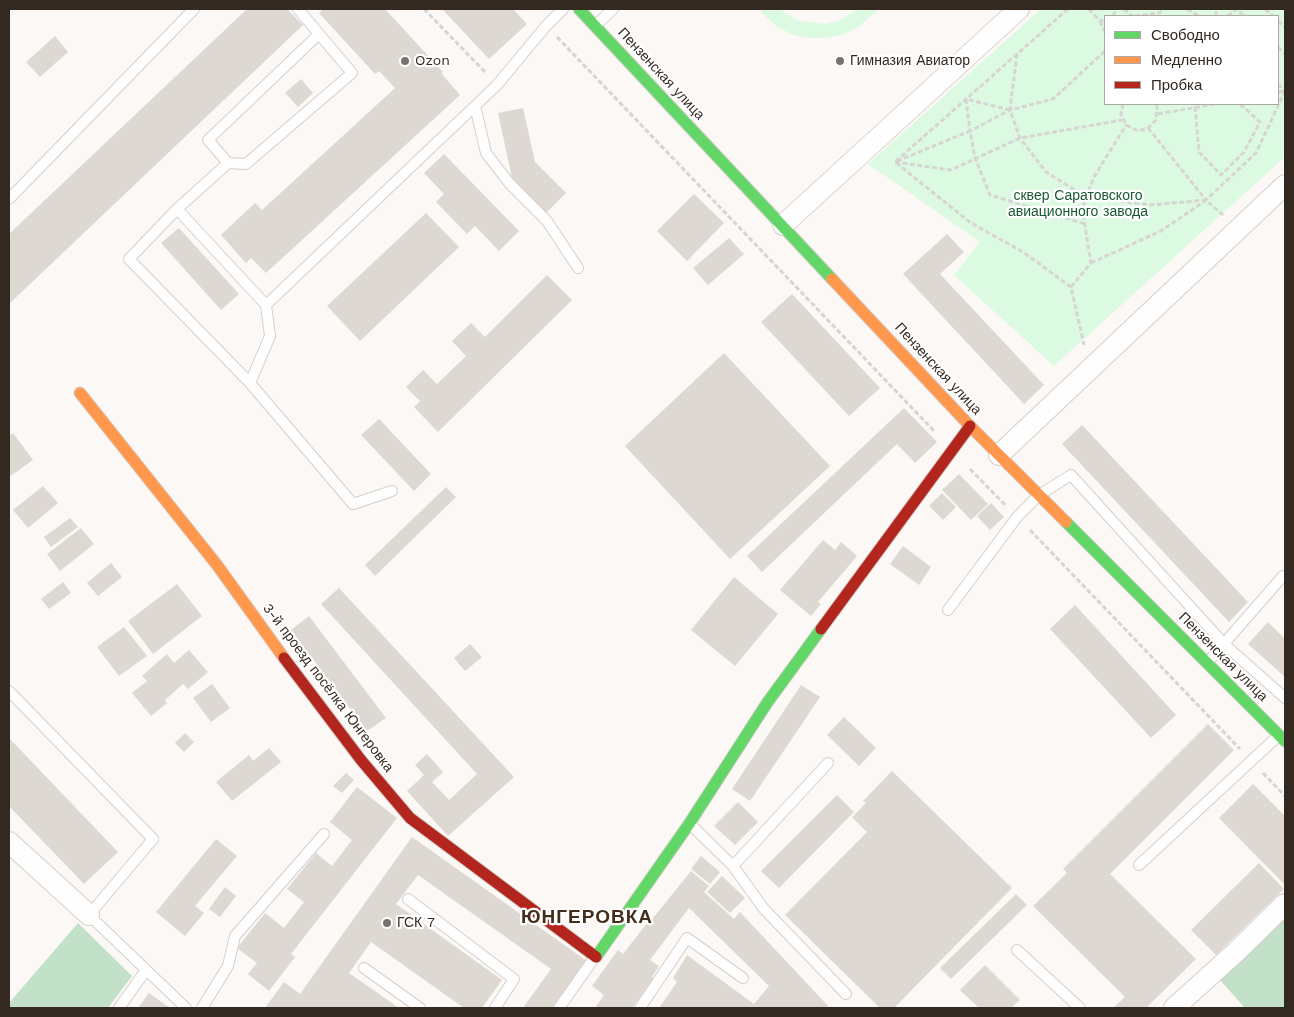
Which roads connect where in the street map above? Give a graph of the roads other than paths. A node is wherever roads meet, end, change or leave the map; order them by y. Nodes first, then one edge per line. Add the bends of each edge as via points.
1 (194, 9) edge
2 (298, 9) edge
3 (563, 9) edge
4 (579, 9) edge
5 (613, 9) edge
6 (1019, 9) edge
7 (595, 26) junction
8 (319, 34) junction
9 (475, 106) junction
10 (228, 163) junction
11 (1285, 185) edge
12 (9, 199) edge
13 (178, 209) junction
14 (783, 226) junction
15 (578, 268) dead end
16 (266, 305) junction
17 (250, 383) junction
18 (80, 392) dead end
19 (970, 426) junction
20 (999, 455) junction
21 (392, 490) dead end
22 (1039, 495) junction
23 (1284, 576) dead end
24 (948, 610) dead end
25 (1225, 645) junction
26 (1208, 663) junction
27 (9, 691) edge
28 (1285, 698) edge
29 (1282, 738) edge
30 (828, 763) dead end
31 (689, 824) junction
32 (324, 834) dead end
33 (9, 842) edge
34 (1139, 865) dead end
35 (733, 866) junction
36 (408, 899) dead end
37 (1285, 904) edge
38 (89, 915) junction
39 (1018, 950) dead end
40 (596, 957) junction
41 (364, 968) dead end
42 (146, 970) junction
43 (742, 978) dead end
44 (846, 994) dead end
45 (118, 1008) edge
46 (186, 1008) edge
47 (202, 1008) edge
48 (420, 1008) edge
49 (495, 1008) edge
50 (559, 1008) edge
51 (640, 1008) edge
52 (1080, 1008) edge
53 (1174, 1008) edge

1 - 12 lane
2 - 8 lane
3 - 9 lane
4 - 7 street, Пензенская улица
5 - 7 lane
6 - 14 street
7 - 14 street, Пензенская улица
8 - 10 lane via 208,140
8 - 10 lane via 352,73 246,164
9 - 15 lane via 486,152 510,184 547,221
9 - 16 lane
10 - 13 lane
11 - 20 street
13 - 16 lane
13 - 17 lane via 129,259
14 - 19 street, Пензенская улица
16 - 17 lane via 270,336
17 - 21 lane via 353,504
18 - 40 street, 3-й проезд посёлка Юнгеровка via 217,565 360,760 410,818
19 - 20 street, Пензенская улица
19 - 31 street via 767,703
20 - 22 street, Пензенская улица
22 - 24 lane via 1017,517
22 - 25 lane via 1070,475
22 - 26 street, Пензенская улица
23 - 25 lane
25 - 26 lane
25 - 28 lane
26 - 29 street, Пензенская улица
27 - 38 lane via 153,838
29 - 34 lane via 1251,761
30 - 35 lane
31 - 35 lane
31 - 40 street
32 - 47 lane via 235,936 228,966
33 - 38 street
35 - 44 lane via 764,909
36 - 49 lane via 514,979
37 - 53 street
38 - 42 lane
39 - 52 lane
40 - 50 lane
41 - 48 lane
42 - 45 lane
42 - 46 lane
43 - 51 lane via 687,938

